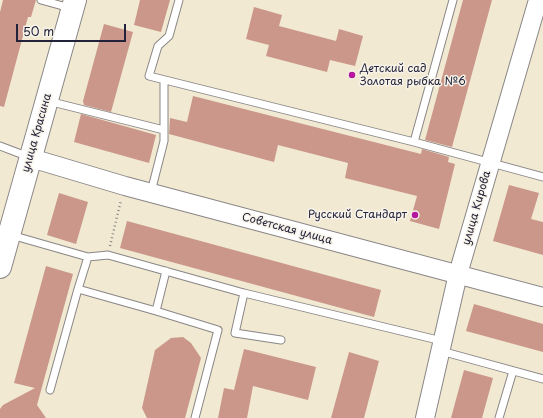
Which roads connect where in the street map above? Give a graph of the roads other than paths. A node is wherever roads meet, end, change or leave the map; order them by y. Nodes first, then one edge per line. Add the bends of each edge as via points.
1 (41, 0) edge
2 (179, 0) edge
3 (453, 0) edge
4 (538, 0) edge
5 (74, 4) edge
6 (164, 80) junction
7 (46, 100) junction
8 (164, 130) junction
9 (414, 142) junction
10 (0, 146) edge
11 (31, 158) junction
12 (490, 164) junction
13 (543, 177) edge
14 (151, 193) junction
15 (8, 234) junction
16 (88, 257) junction
17 (0, 266) edge
18 (166, 271) junction
19 (458, 274) junction
20 (78, 289) junction
21 (244, 293) junction
22 (543, 297) edge
23 (156, 311) junction
24 (281, 340) dead end
25 (442, 346) junction
26 (513, 371) junction
27 (543, 379) edge
28 (50, 390) dead end
29 (195, 418) edge
30 (425, 418) edge
31 (499, 418) edge

1 - 5 lane
2 - 6 lane via 169,36 158,46 149,76
3 - 9 lane
4 - 12 street, улица Кирова
5 - 7 main road, улица Красина
6 - 8 lane
6 - 9 lane
7 - 8 lane
7 - 11 main road, улица Красина
8 - 14 lane via 164,141
9 - 12 lane
10 - 11 lane
11 - 14 street, Советская улица
11 - 15 main road, улица Красина
12 - 13 lane
12 - 19 street, улица Кирова
14 - 19 street, Советская улица
15 - 16 lane
15 - 17 main road, улица Красина
16 - 18 lane via 108,255
16 - 20 lane
18 - 21 lane
18 - 23 lane
19 - 22 street, Советская улица
19 - 25 street, улица Кирова
20 - 23 lane
20 - 28 lane
21 - 24 lane via 235,333
21 - 25 lane
23 - 29 lane via 218,330
25 - 26 lane
25 - 30 street, улица Кирова
26 - 27 lane
26 - 31 lane

